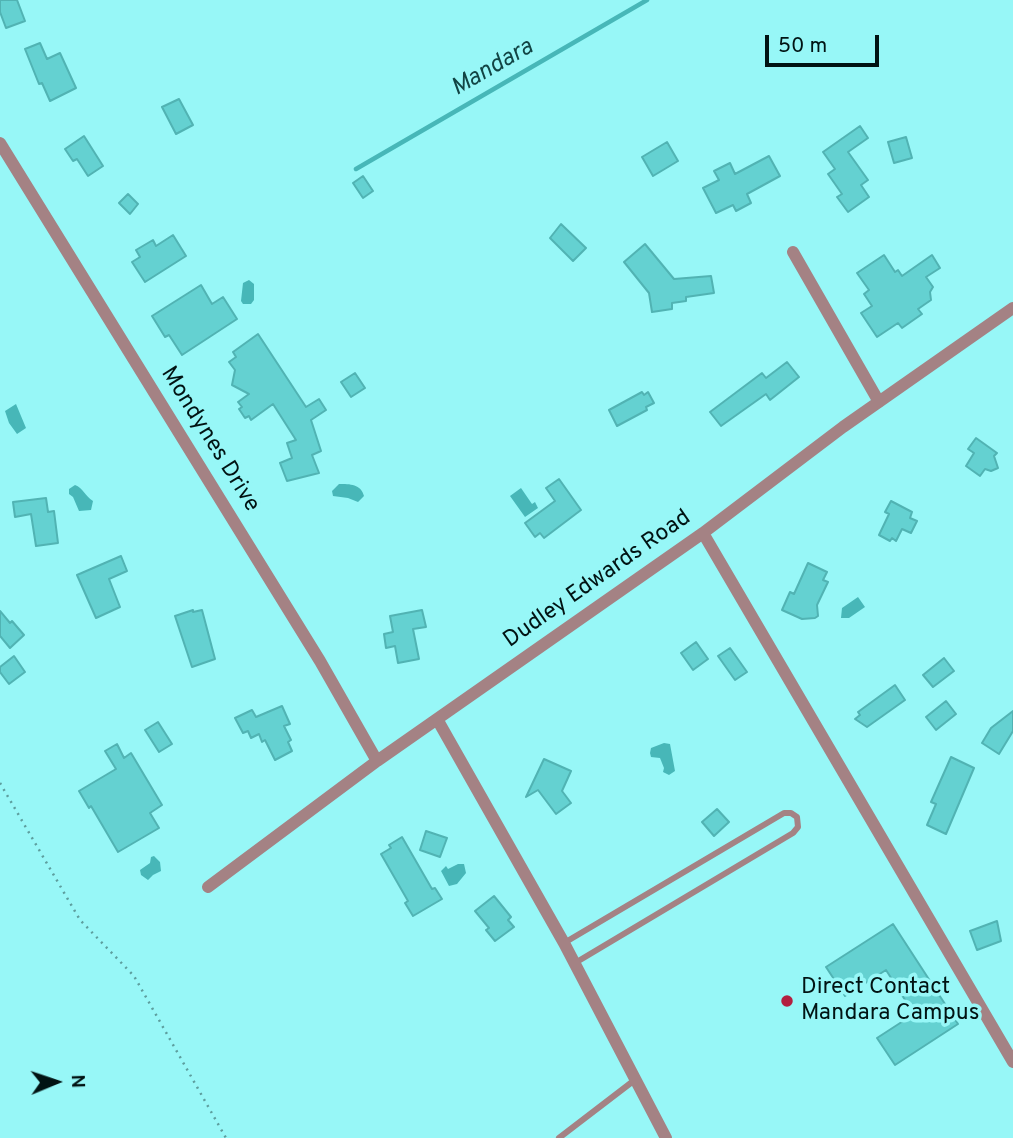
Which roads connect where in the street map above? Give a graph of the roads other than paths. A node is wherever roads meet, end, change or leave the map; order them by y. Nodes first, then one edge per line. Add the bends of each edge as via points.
1 (0, 143) edge
2 (793, 252) dead end
3 (1013, 308) edge
4 (879, 402) junction
5 (703, 533) junction
6 (437, 719) junction
7 (377, 761) junction
8 (208, 887) dead end
9 (564, 943) junction
10 (575, 963) junction
11 (1013, 1062) edge
12 (636, 1079) junction
13 (559, 1138) edge
14 (667, 1138) edge

1 - 7 street, Mondynes Drive
2 - 4 street
3 - 4 street, Dudley Edwards Road
4 - 5 street, Dudley Edwards Road
5 - 6 street, Dudley Edwards Road
5 - 11 street
6 - 7 street, Dudley Edwards Road
6 - 9 street
7 - 8 street, Dudley Edwards Road
9 - 10 street
9 - 10 lane via 785,813 797,817 793,833
10 - 12 street
12 - 13 lane
12 - 14 street

